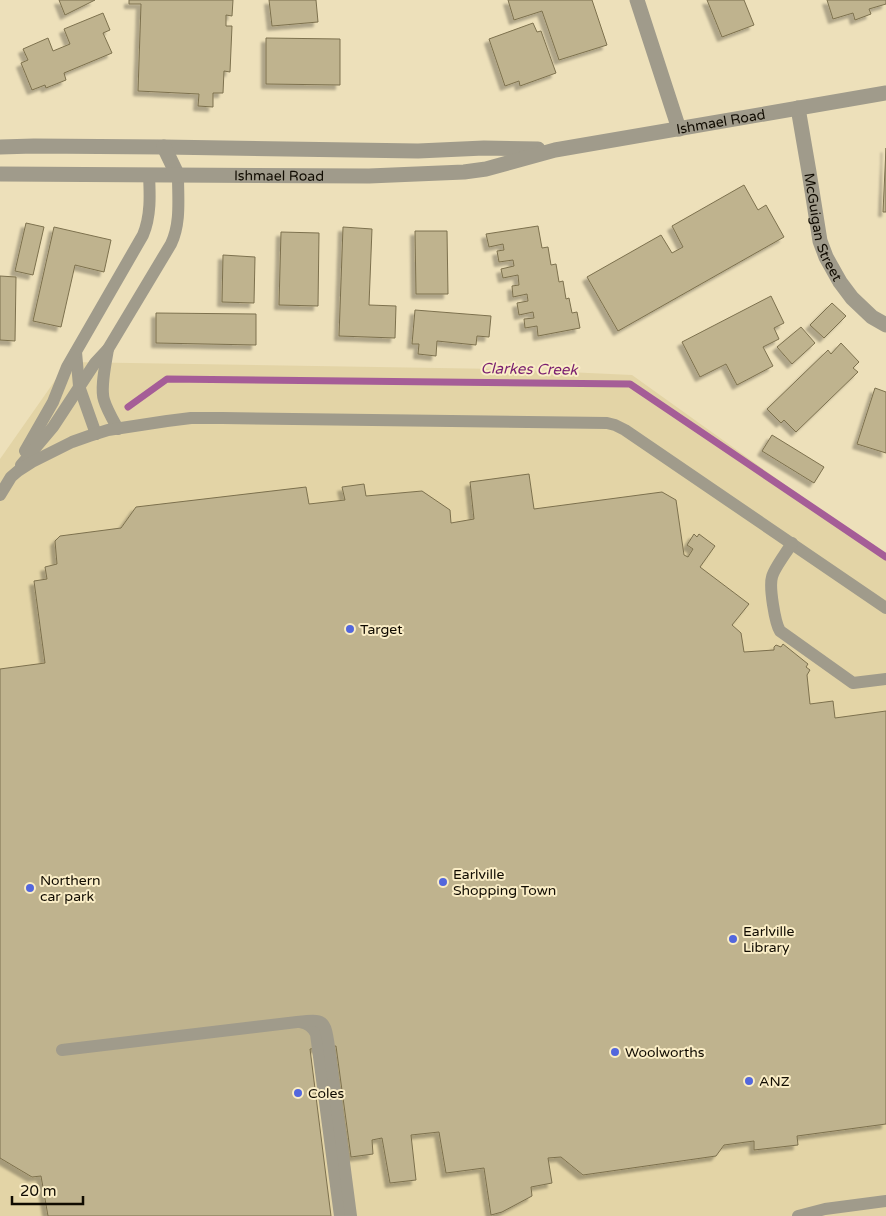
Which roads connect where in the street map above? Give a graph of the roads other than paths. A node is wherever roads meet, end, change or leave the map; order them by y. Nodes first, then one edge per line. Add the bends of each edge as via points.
1 (637, 0) edge
2 (886, 92) edge
3 (798, 108) junction
4 (679, 128) junction
5 (0, 147) edge
6 (164, 147) junction
7 (555, 150) junction
8 (0, 174) edge
9 (149, 175) junction
10 (178, 176) junction
11 (886, 325) edge
12 (108, 349) junction
13 (76, 351) junction
14 (79, 386) junction
15 (118, 429) junction
16 (96, 434) junction
17 (10, 477) junction
18 (0, 496) edge
19 (792, 543) junction
20 (886, 608) edge
21 (886, 679) edge
22 (297, 1022) junction
23 (62, 1050) dead end
24 (886, 1201) edge
25 (340, 1216) edge
26 (351, 1216) edge
27 (798, 1216) edge

1 - 4 street
2 - 3 street, Ishmael Road
3 - 4 street, Ishmael Road
3 - 11 street, McGuigan Street via 820,242 826,257 852,298
4 - 7 street, Ishmael Road
5 - 6 street, Ishmael Road
6 - 7 street, Ishmael Road
6 - 9 street
6 - 10 street
7 - 10 street, Ishmael Road via 464,172 369,176
8 - 9 street, Ishmael Road
9 - 10 street, Ishmael Road
9 - 13 lane via 149,210 143,235
10 - 12 lane via 178,218 174,240
12 - 14 lane
12 - 15 lane via 103,398
13 - 14 lane
13 - 17 lane via 53,402
14 - 16 lane
14 - 17 lane via 53,427
15 - 16 lane
15 - 19 lane via 192,418 612,424
16 - 17 lane via 32,462
17 - 18 lane
19 - 20 lane
19 - 21 lane via 772,574 776,623 780,631 853,683
22 - 23 lane
22 - 25 lane via 308,1024 316,1034
22 - 26 lane via 319,1021 326,1031
24 - 27 lane

